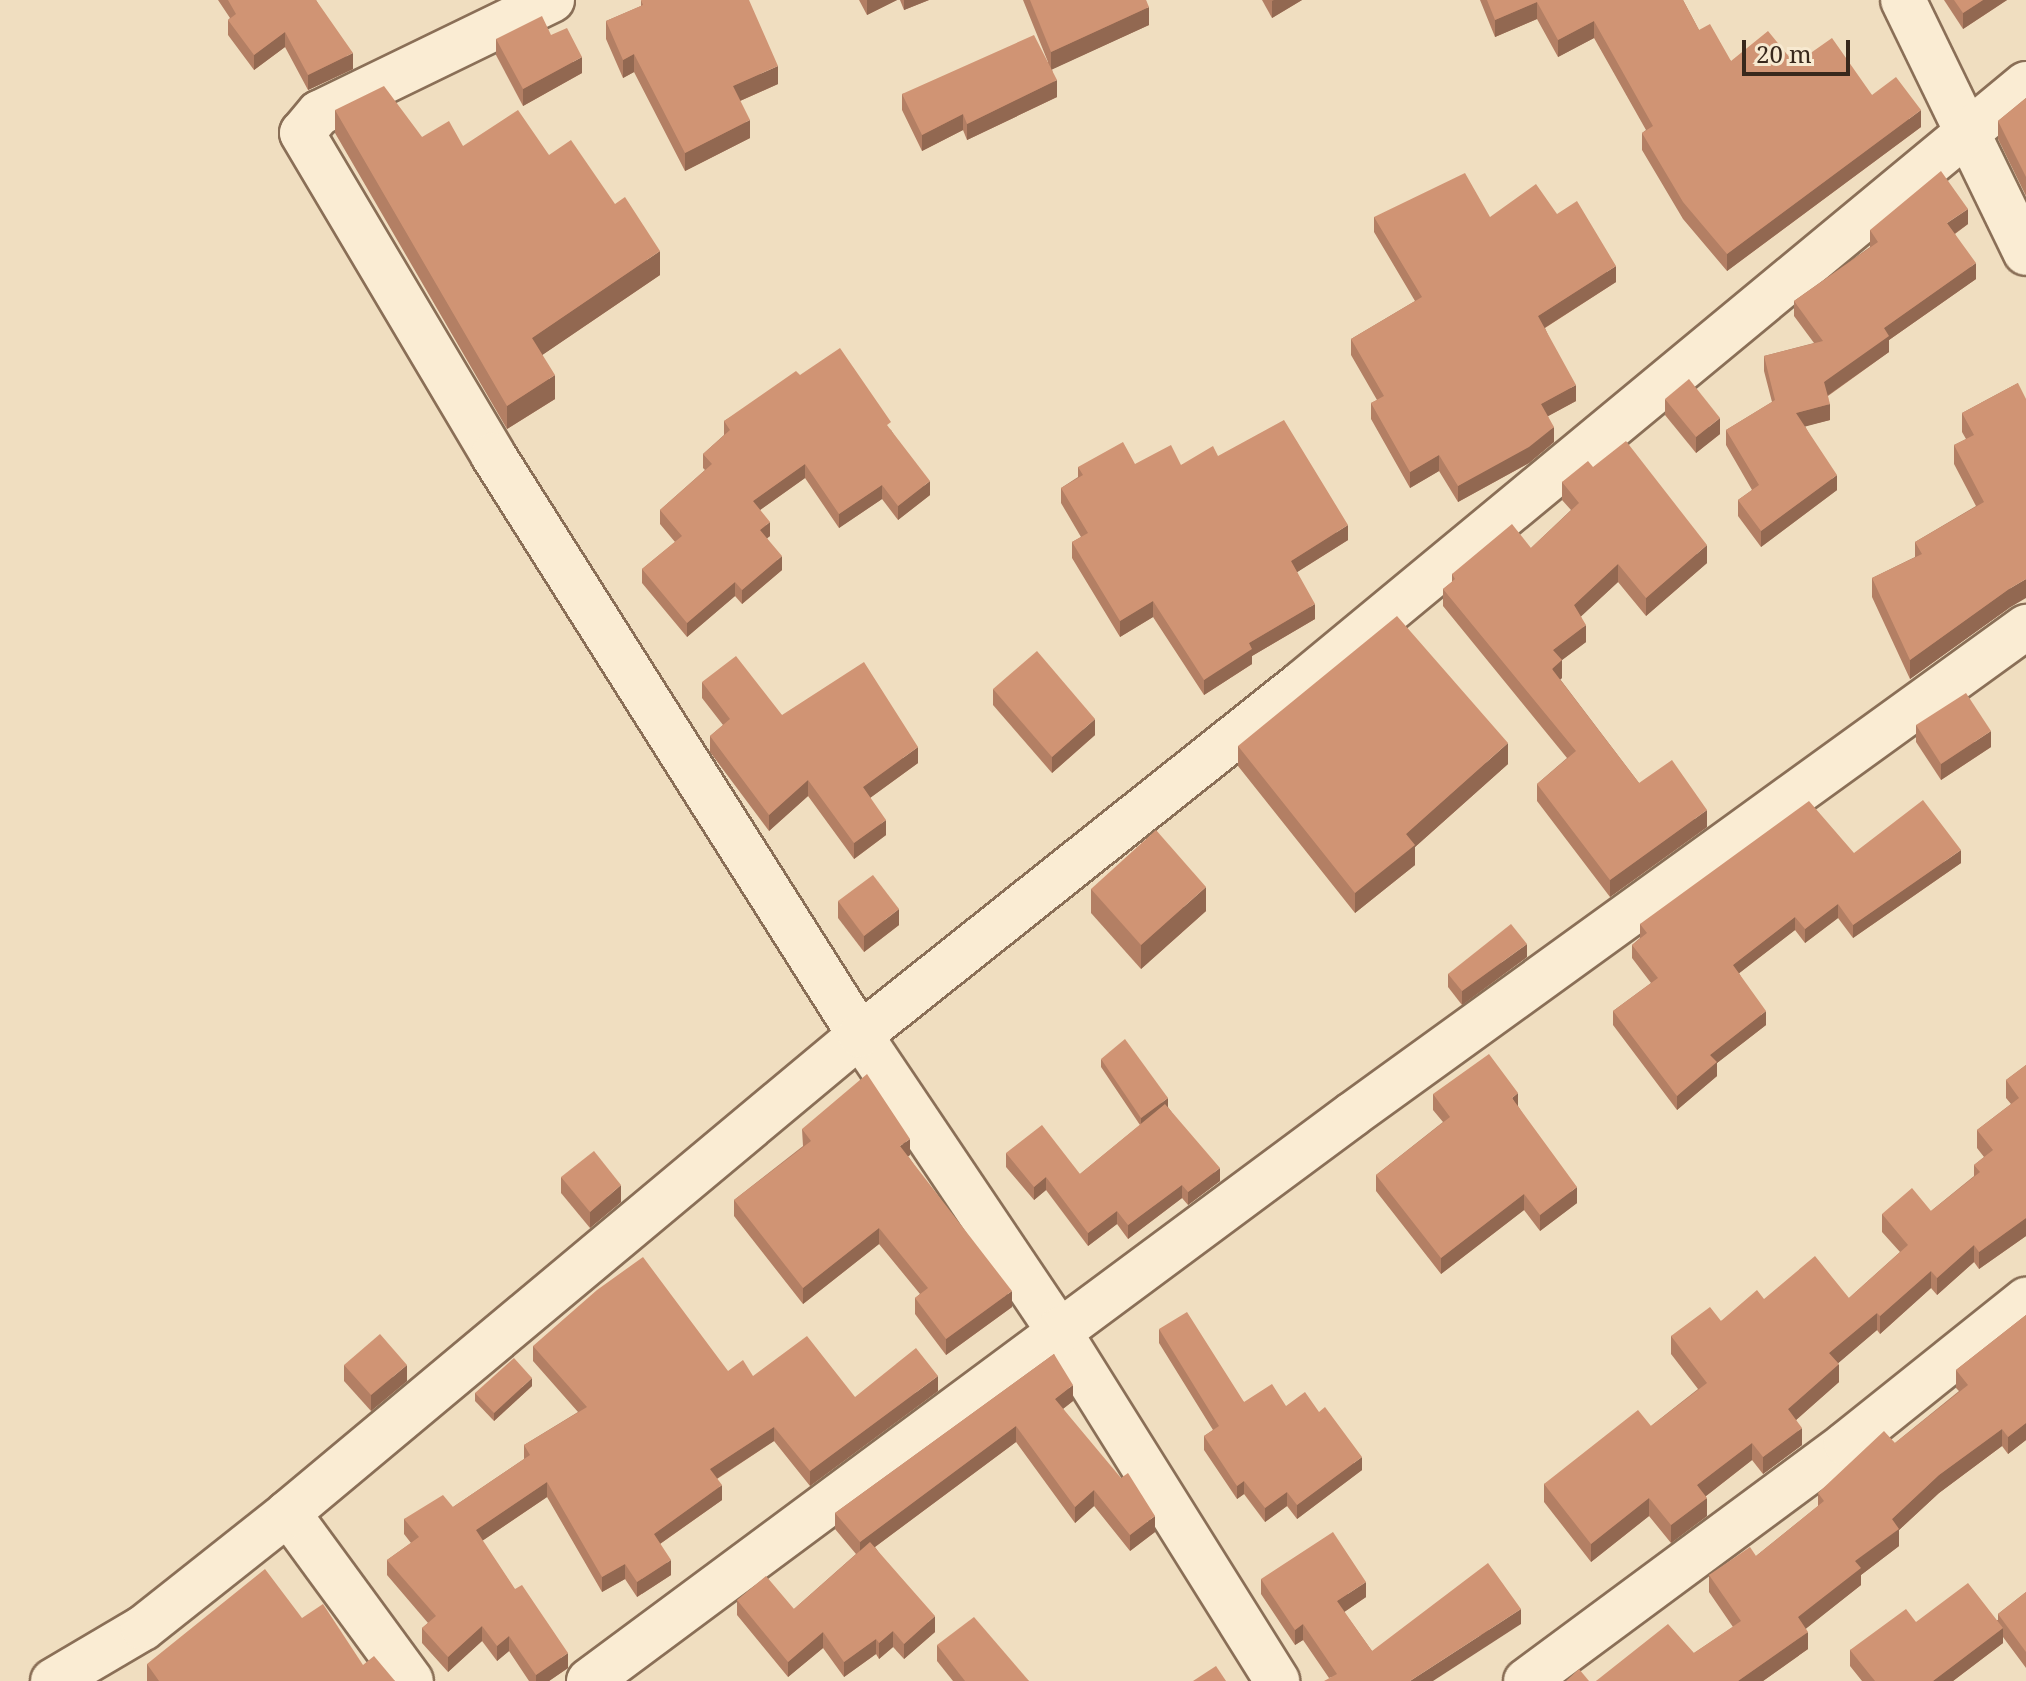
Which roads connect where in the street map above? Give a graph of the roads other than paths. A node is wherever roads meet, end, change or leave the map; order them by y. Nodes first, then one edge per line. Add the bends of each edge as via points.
1 (552, 0) edge
2 (1903, 0) edge
3 (2026, 84) edge
4 (1969, 130) junction
5 (2026, 253) edge
6 (2026, 627) edge
7 (860, 1035) junction
8 (2026, 1300) edge
9 (1058, 1330) junction
10 (288, 1513) junction
11 (53, 1681) edge
12 (411, 1681) edge
13 (589, 1681) edge
14 (1277, 1681) edge
15 (1526, 1681) edge

1 - 7 street via 319,113 302,133 493,455
2 - 4 street
3 - 4 street
4 - 5 street
4 - 7 street via 1301,684
6 - 9 street
7 - 9 street
7 - 10 street
8 - 15 street via 1846,1444
9 - 13 street
9 - 14 street
10 - 11 street via 143,1628
10 - 12 street

